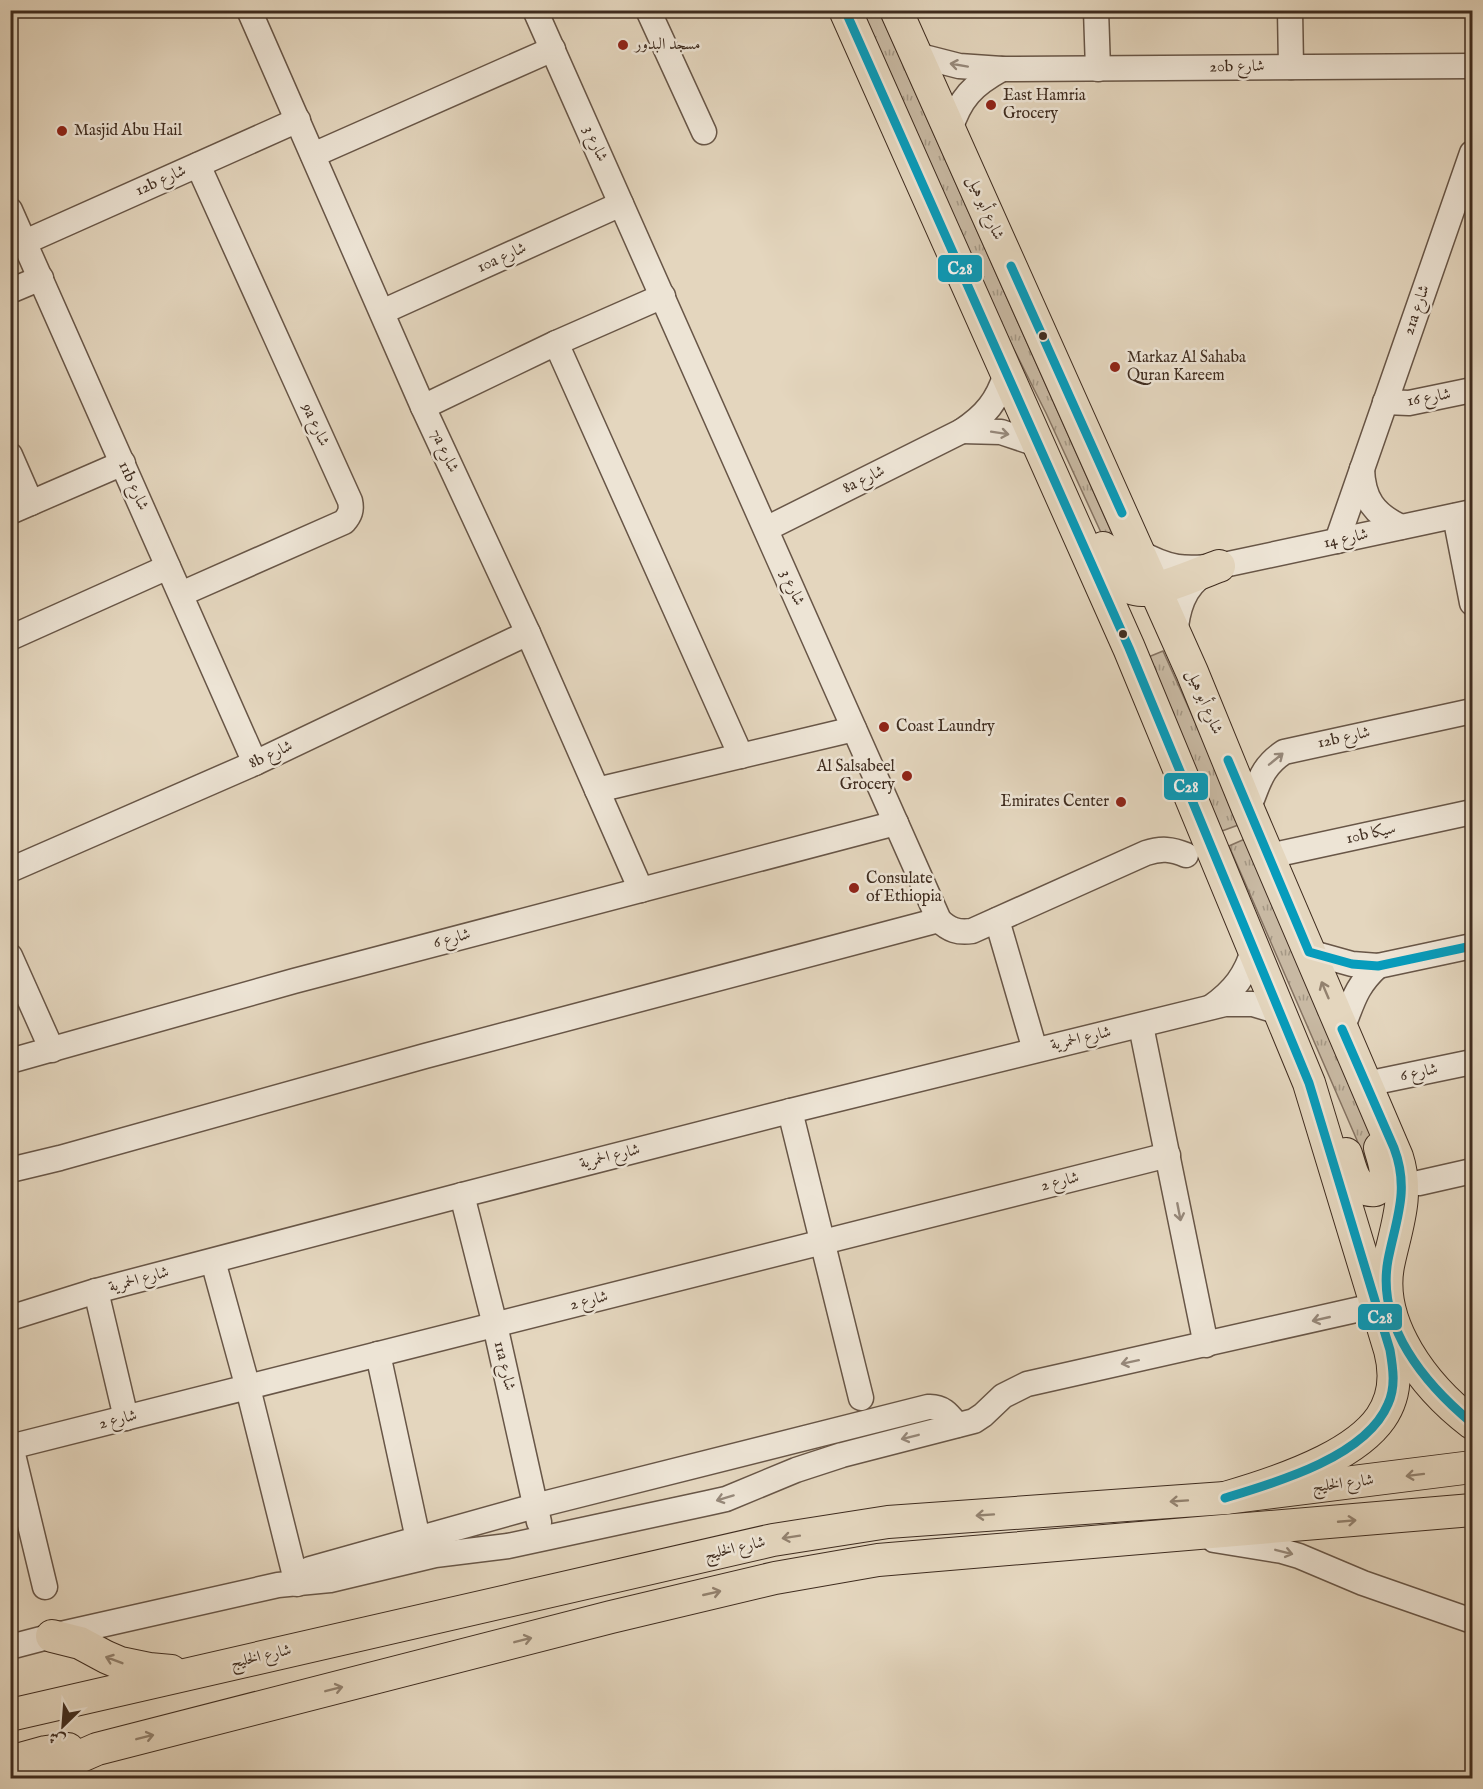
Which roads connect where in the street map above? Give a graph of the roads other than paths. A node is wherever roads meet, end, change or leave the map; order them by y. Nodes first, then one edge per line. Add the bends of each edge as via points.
1 (249, 10) edge
2 (535, 10) edge
3 (648, 10) edge
4 (845, 10) edge
5 (897, 10) edge
6 (1096, 10) edge
7 (1290, 10) edge
8 (553, 49) junction
9 (916, 55) junction
10 (1473, 66) edge
11 (1291, 67) junction
12 (1002, 69) junction
13 (1098, 69) junction
14 (298, 120) junction
15 (950, 130) junction
16 (704, 132) dead end
17 (1473, 153) edge
18 (313, 155) junction
19 (198, 165) junction
20 (621, 204) junction
21 (10, 210) edge
22 (25, 242) junction
23 (41, 278) junction
24 (10, 291) edge
25 (663, 296) junction
26 (382, 312) junction
27 (556, 343) junction
28 (1006, 374) junction
29 (1473, 390) edge
30 (1385, 402) junction
31 (423, 407) junction
32 (962, 431) junction
33 (1041, 451) junction
34 (10, 455) edge
35 (123, 463) junction
36 (1362, 468) junction
37 (21, 507) edge
38 (1464, 514) edge
39 (1401, 527) junction
40 (765, 529) junction
41 (1337, 541) junction
42 (1139, 552) junction
43 (1219, 566) junction
44 (168, 567) junction
45 (1155, 589) junction
46 (181, 594) junction
47 (1473, 603) edge
48 (528, 633) junction
49 (1175, 636) junction
50 (10, 638) edge
51 (1473, 711) edge
52 (854, 729) junction
53 (741, 756) junction
54 (255, 763) junction
55 (597, 790) junction
56 (1248, 809) junction
57 (1473, 812) edge
58 (896, 823) junction
59 (1186, 855) dead end
60 (1269, 856) junction
61 (10, 870) edge
62 (641, 890) junction
63 (939, 920) junction
64 (997, 920) junction
65 (1473, 946) edge
66 (1254, 948) junction
67 (1309, 952) junction
68 (10, 956) edge
69 (1378, 966) junction
70 (1212, 1007) junction
71 (1280, 1012) junction
72 (1141, 1026) junction
73 (1342, 1029) junction
74 (52, 1050) junction
75 (1035, 1050) junction
76 (10, 1061) edge
77 (1473, 1062) edge
78 (1309, 1083) junction
79 (1366, 1084) junction
80 (790, 1111) junction
81 (1380, 1115) junction
82 (1168, 1155) junction
83 (10, 1170) edge
84 (1473, 1171) edge
85 (1419, 1183) dead end
86 (462, 1195) junction
87 (823, 1241) junction
88 (213, 1261) junction
89 (96, 1291) junction
90 (1378, 1305) junction
91 (10, 1318) edge
92 (495, 1325) junction
93 (1206, 1345) junction
94 (378, 1354) junction
95 (248, 1388) junction
96 (861, 1398) dead end
97 (126, 1418) junction
98 (1473, 1423) edge
99 (957, 1425) junction
100 (836, 1431) junction
101 (11, 1446) edge
102 (842, 1455) junction
103 (1473, 1467) edge
104 (1226, 1498) junction
105 (536, 1506) junction
106 (1473, 1510) edge
107 (1184, 1536) junction
108 (417, 1539) junction
109 (543, 1539) junction
110 (435, 1555) junction
111 (338, 1569) junction
112 (296, 1579) junction
113 (45, 1587) dead end
114 (1473, 1621) edge
115 (52, 1636) junction
116 (10, 1647) edge
117 (192, 1673) junction
118 (10, 1715) edge
119 (97, 1749) junction
120 (10, 1762) edge
121 (31, 1779) edge

1 - 14 street, 7a شارع
2 - 8 street, شارع 3
3 - 16 street
4 - 28 main road
5 - 9 main road, شارع أبو هيل
6 - 13 street
7 - 11 street
8 - 18 street
8 - 20 street, شارع 3
12 -> 9 street, 20b شارع via 959,66
9 - 15 main road, شارع أبو هيل
10 - 11 street, 20b شارع
11 - 13 street, 20b شارع
12 - 13 street, 20b شارع
12 - 15 street via 968,93
14 - 18 street, 7a شارع
14 - 19 street, 12b شارع
15 - 42 main road, شارع أبو هيل
17 - 30 street, 21a شارع
18 - 26 street, 7a شارع
19 - 22 street, 12b شارع
19 - 46 street, 9a شارع via 351,509 344,522
20 - 25 street, شارع 3
20 - 26 street, 10a شارع
21 - 22 street, 11b شارع
22 - 23 street, 11b شارع
23 - 24 street
23 - 35 street, 11b شارع
25 - 27 street
25 - 40 street, شارع 3
26 - 31 street, 7a شارع
27 - 31 street
27 - 53 street
28 - 32 street, 8a شارع via 986,413
28 - 33 main road
29 - 30 street, شارع 16 via 1421,401
30 - 36 street, 21a شارع
31 - 48 street, 7a شارع
32 -> 33 street, 8a شارع via 1001,432
32 - 40 street, 8a شارع
33 - 45 main road via 1068,477 1123,583 1133,589
33 - 66 main road via 1129,648
34 - 37 street
35 - 37 street
35 - 44 street, 11b شارع
36 - 39 street, 21a شارع via 1367,498 1376,511
36 - 41 street, 21a شارع
38 - 39 street, شارع 14
38 - 47 street
39 - 41 street, شارع 14
40 - 52 street, شارع 3
41 - 43 street, شارع 14
42 - 43 street, شارع 14 via 1175,568
42 - 45 main road, شارع أبو هيل
43 - 45 main road
43 - 49 street, شارع 14 via 1200,577 1185,593 1177,614
44 - 46 street, 11b شارع
44 - 50 street
45 - 49 main road, شارع أبو هيل
46 - 54 street, 11b شارع
48 - 54 street, 8b شارع
48 - 55 street, 7a شارع
49 - 56 main road, شارع أبو هيل
56 -> 51 street, 12b شارع via 1263,772 1284,752
52 - 53 street
52 - 58 street, شارع 3
53 - 55 street
54 - 61 street, 8b شارع
55 - 62 street, 7a شارع
56 - 60 main road, شارع أبو هيل
57 - 60 street, 10b سيكا
58 - 62 street, شارع 6
58 - 63 street, شارع 3
59 - 64 street via 1167,849 1146,853
60 - 67 main road, شارع أبو هيل
62 - 74 street, شارع 6 via 294,981
63 - 64 street via 952,930 965,932
63 - 83 street
64 - 75 street
65 - 69 street
66 - 70 street, شارع الحمرية via 1239,982
66 - 71 main road
67 - 69 street via 1352,964
73 -> 67 main road, شارع أبو هيل
68 - 74 street
69 - 73 street via 1359,987
70 - 71 street, شارع الحمرية via 1239,1003
70 - 72 street, شارع الحمرية
71 - 78 main road
72 - 75 street, شارع الحمرية
72 - 82 street
73 - 79 main road, شارع أبو هيل
74 - 76 street, شارع 6
75 - 80 street, شارع الحمرية
77 - 79 street, شارع 6
78 - 81 main road via 1325,1097 1355,1180 1369,1191 1380,1188 1386,1179 1378,1134
78 - 90 main road
79 - 81 main road, شارع أبو هيل
80 - 86 street, شارع الحمرية
80 - 87 street
81 - 98 main road, شارع أبو هيل via 1401,1169 1401,1210 1387,1275 1391,1314 1421,1372 1445,1400
82 - 87 street, شارع 2
82 -> 93 street
84 - 85 street
86 - 88 street, شارع الحمرية
86 - 92 street, 11a شارع
87 - 92 street, شارع 2
87 - 96 street
88 - 89 street, شارع الحمرية
88 - 95 street
89 - 91 street, شارع الحمرية
89 - 97 street
90 -> 93 street
90 - 104 main road via 1395,1377 1389,1404 1376,1425 1344,1451 1305,1471
92 - 94 street, شارع 2
92 - 105 street, 11a شارع
93 -> 99 street via 1027,1384 1003,1396 978,1418
94 - 95 street, شارع 2
94 - 108 street
95 - 97 street, شارع 2
95 - 112 street
97 - 101 street, شارع 2
99 - 100 street via 944,1410 934,1407
99 -> 102 street
100 - 102 street
100 - 105 street
101 - 113 street
102 -> 109 street via 726,1499
103 -> 104 main road, شارع الخليج
104 -> 117 main road, شارع الخليج via 888,1522 773,1540
105 - 108 street
105 - 109 street, 11a شارع
107 -> 106 main road
107 -> 114 street via 1299,1556
119 -> 107 main road via 775,1578 878,1560
108 - 110 street
108 - 111 street
109 - 110 street
110 - 111 street
111 - 112 street
112 - 115 street
115 - 116 street
117 -> 115 main road via 134,1667 80,1643
117 - 118 main road, شارع الخليج
119 - 120 main road via 63,1749
119 - 121 main road

